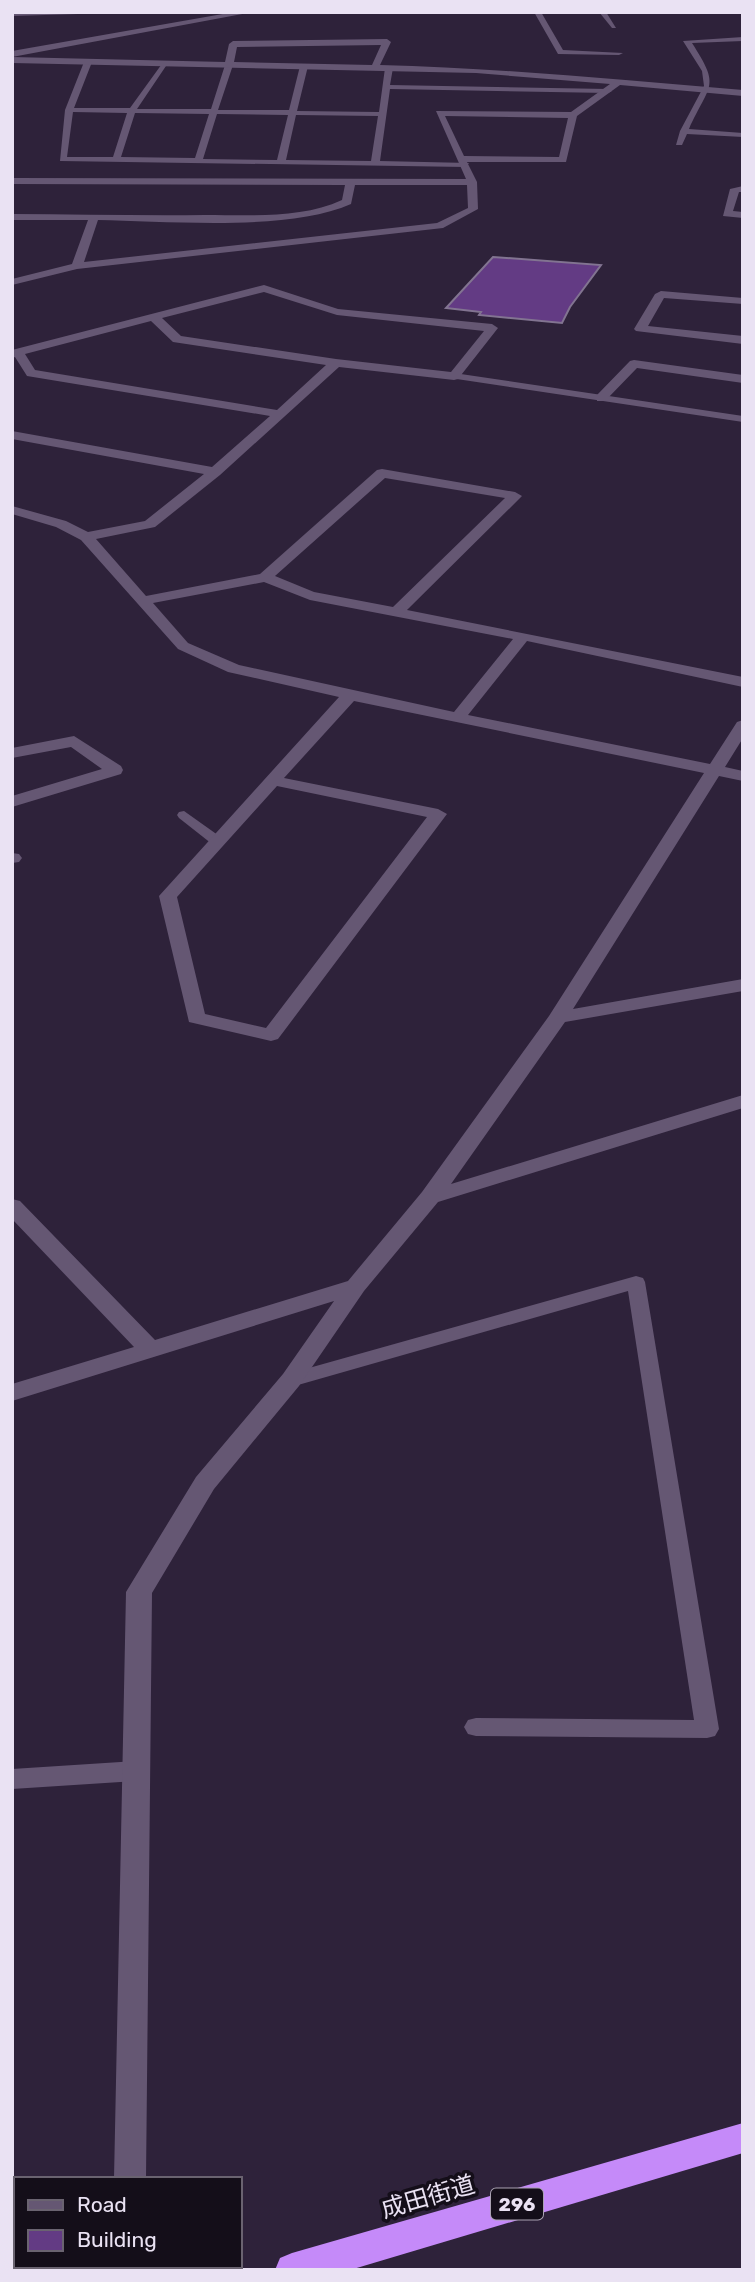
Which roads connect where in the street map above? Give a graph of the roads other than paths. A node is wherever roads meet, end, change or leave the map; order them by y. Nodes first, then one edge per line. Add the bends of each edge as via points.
1 (140, 12) edge
2 (180, 12) edge
3 (249, 12) edge
4 (537, 12) edge
5 (602, 12) edge
6 (12, 14) edge
7 (218, 18) junction
8 (614, 27) dead end
9 (743, 39) edge
10 (619, 53) dead end
11 (12, 54) edge
12 (12, 60) edge
13 (88, 62) junction
14 (164, 63) junction
15 (229, 65) junction
16 (304, 66) junction
17 (375, 67) junction
18 (389, 68) junction
19 (475, 70) junction
20 (620, 81) junction
21 (386, 87) junction
22 (472, 88) junction
23 (608, 91) junction
24 (703, 91) junction
25 (743, 93) edge
26 (69, 110) junction
27 (132, 111) junction
28 (215, 112) junction
29 (293, 113) junction
30 (382, 114) junction
31 (573, 115) junction
32 (684, 131) junction
33 (743, 135) edge
34 (679, 142) dead end
35 (116, 160) junction
36 (198, 161) junction
37 (281, 162) junction
38 (464, 162) junction
39 (375, 164) junction
40 (12, 181) edge
41 (350, 182) junction
42 (472, 182) junction
43 (743, 189) edge
44 (743, 215) edge
45 (12, 217) edge
46 (94, 218) junction
47 (78, 267) junction
48 (12, 282) edge
49 (743, 301) edge
50 (154, 317) junction
51 (743, 340) edge
52 (15, 354) edge
53 (337, 363) junction
54 (454, 376) junction
55 (743, 379) edge
56 (601, 398) junction
57 (279, 414) junction
58 (743, 419) edge
59 (12, 435) edge
60 (215, 472) junction
61 (12, 510) edge
62 (86, 537) junction
63 (265, 577) junction
64 (143, 601) junction
65 (395, 613) junction
66 (523, 636) junction
67 (743, 682) edge
68 (350, 695) junction
69 (458, 717) junction
70 (743, 725) edge
71 (12, 753) edge
72 (713, 770) junction
73 (743, 776) edge
74 (271, 780) junction
75 (12, 802) edge
76 (184, 815) dead end
77 (217, 841) junction
78 (743, 985) edge
79 (558, 1017) junction
80 (743, 1101) edge
81 (430, 1197) junction
82 (12, 1206) edge
83 (356, 1286) junction
84 (151, 1350) junction
85 (291, 1380) junction
86 (12, 1393) edge
87 (475, 1727) dead end
88 (136, 1770) junction
89 (12, 1779) edge
90 (743, 2138) edge
91 (131, 2177) edge
92 (292, 2270) edge

1 - 6 street
2 - 7 street
3 - 7 street
4 - 10 lane via 561,52
5 - 8 lane
7 - 11 street
9 - 24 lane via 687,41 706,71 708,86
12 - 13 street
13 - 14 street
13 - 26 lane
14 - 15 street
14 - 27 lane
15 - 16 street
15 - 17 street via 233,44 387,42
15 - 28 lane
16 - 17 street
16 - 29 lane
17 - 18 street
18 - 19 street
18 - 21 lane
19 - 20 street
19 - 22 lane
20 - 23 street
20 - 24 street
21 - 22 lane
21 - 30 lane
22 - 23 lane
23 - 31 street
24 - 25 street
24 - 32 lane
26 - 27 lane
26 - 35 lane via 63,159
27 - 28 lane
27 - 35 lane
28 - 29 lane
28 - 36 lane
29 - 30 lane
29 - 37 lane
30 - 39 lane
31 - 38 street via 563,160
31 - 38 street via 439,113
32 - 33 lane
32 - 34 lane
35 - 36 lane
36 - 37 lane
37 - 39 lane
38 - 39 lane
38 - 42 street
40 - 41 street
41 - 42 street
41 - 46 street via 342,207 304,216
42 - 47 street via 473,209 439,226
43 - 44 street via 735,189 727,214
45 - 46 street
46 - 47 street
47 - 48 street
49 - 51 street via 661,294 640,328
50 - 52 street
50 - 53 street via 177,339
50 - 54 street via 264,288 337,312 492,328
52 - 57 street via 31,373
53 - 54 street
53 - 57 street
54 - 56 lane
55 - 56 street via 634,365
56 - 58 lane
57 - 60 street
59 - 60 street
60 - 62 street via 150,524
61 - 62 street via 61,524
62 - 64 street
63 - 64 street
63 - 65 street via 310,596
63 - 65 street via 382,473 515,496
64 - 68 street via 183,646 203,657 261,676
65 - 66 street
66 - 67 street
66 - 69 street
68 - 69 street
68 - 74 street
69 - 72 street
70 - 72 street
71 - 75 street via 74,741 114,770
72 - 73 street
72 - 79 street
74 - 77 street
74 - 77 street via 438,814 271,1035 197,1018 168,896
76 - 77 lane
78 - 79 street
79 - 81 street
80 - 81 street
81 - 83 street
82 - 84 street
83 - 84 street
83 - 85 street
84 - 86 street
85 - 87 lane via 636,1282 707,1729
85 - 88 street via 205,1483 139,1592
88 - 89 lane
88 - 91 street
90 - 92 highway, 成田街道 / 296

